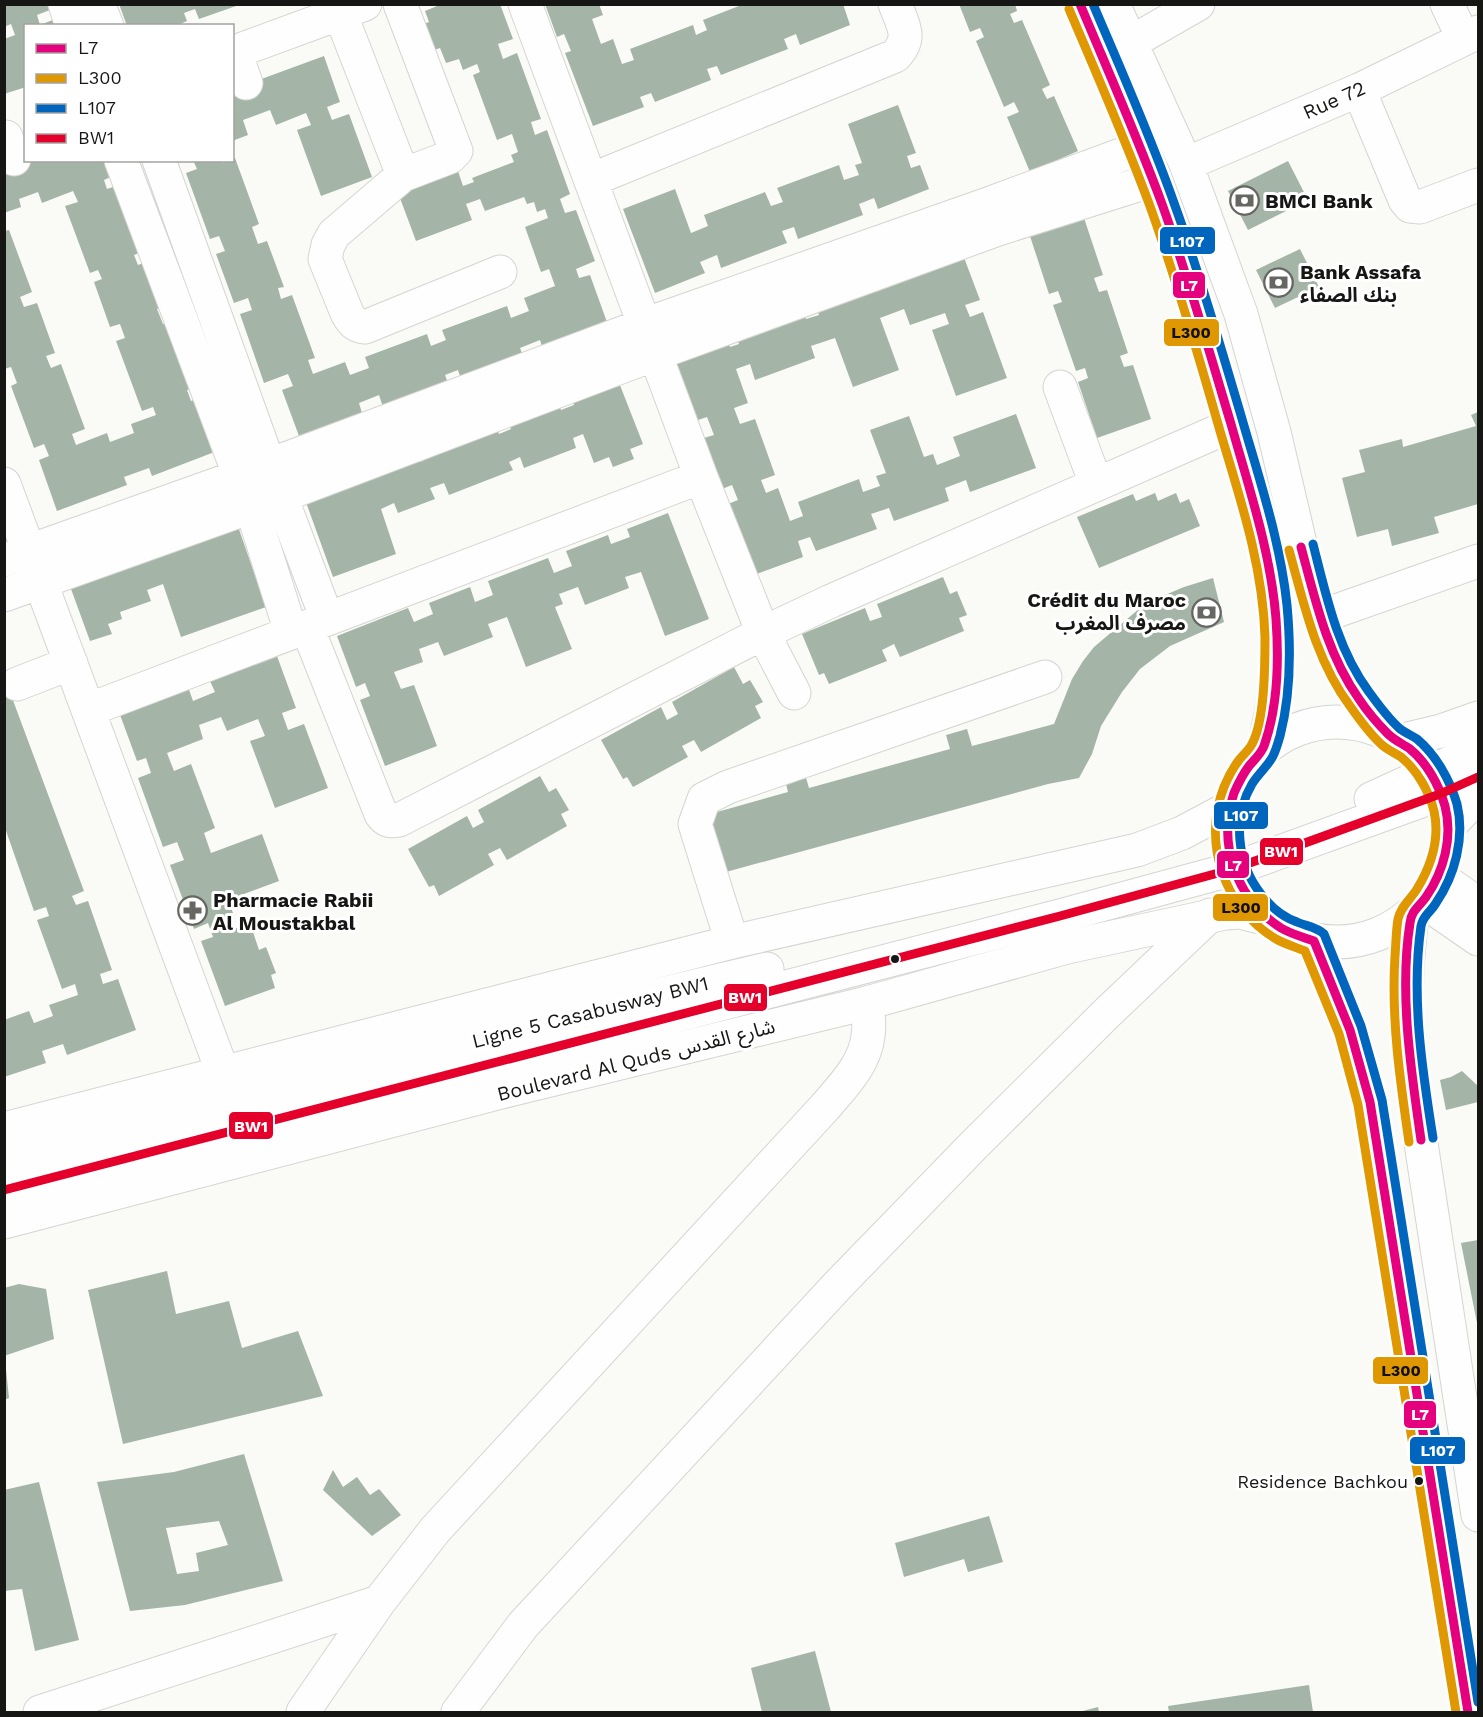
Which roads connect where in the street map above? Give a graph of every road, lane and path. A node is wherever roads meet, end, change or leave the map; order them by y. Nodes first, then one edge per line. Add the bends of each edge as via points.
1 (65, 4) edge
2 (98, 4) edge
3 (400, 4) edge
4 (525, 4) edge
5 (895, 4) edge
6 (1080, 4) edge
7 (1113, 4) edge
8 (1198, 4) edge
9 (1446, 4) edge
10 (353, 9) edge
11 (71, 24) edge
12 (106, 24) edge
13 (1471, 35) edge
14 (1130, 43) junction
15 (234, 52) edge
16 (246, 83) dead end
17 (1359, 90) junction
18 (1140, 148) junction
19 (122, 162) edge
20 (160, 162) edge
21 (1186, 164) junction
22 (403, 175) junction
23 (591, 180) junction
24 (1153, 180) junction
25 (1479, 185) edge
26 (500, 272) dead end
27 (650, 339) junction
28 (1060, 387) dead end
29 (1232, 425) junction
30 (254, 470) junction
31 (701, 477) junction
32 (4, 484) edge
33 (1096, 484) junction
34 (266, 501) junction
35 (17, 556) edge
36 (1479, 561) edge
37 (41, 583) junction
38 (4, 595) edge
39 (1319, 617) junction
40 (308, 626) junction
41 (763, 633) junction
42 (70, 663) junction
43 (1045, 677) dead end
44 (17, 684) dead end
45 (794, 693) dead end
46 (88, 710) junction
47 (1479, 718) edge
48 (1394, 738) junction
49 (1264, 750) junction
50 (1479, 750) edge
51 (1479, 777) edge
52 (1435, 783) junction
53 (1479, 796) edge
54 (1229, 808) junction
55 (1448, 828) junction
56 (1230, 858) junction
57 (1424, 897) junction
58 (1479, 904) edge
59 (1210, 915) junction
60 (1268, 919) junction
61 (1479, 939) edge
62 (1314, 941) junction
63 (732, 942) junction
64 (867, 1003) junction
65 (223, 1073) junction
66 (4, 1129) edge
67 (4, 1158) edge
68 (4, 1190) edge
69 (4, 1222) edge
70 (1476, 1477) edge
71 (1479, 1515) edge
72 (379, 1602) junction
73 (40, 1713) edge
74 (303, 1713) edge
75 (458, 1713) edge
76 (1468, 1713) edge

1 - 11 street
2 - 12 street
3 - 22 street via 456,151
4 - 23 street
5 - 23 street via 906,34 905,43 895,56
6 - 18 street
7 - 14 street
8 - 14 street
9 - 13 street
10 - 15 street
10 - 22 street
13 - 17 street, Rue 72
14 - 21 street
15 - 16 street
17 - 21 street, Rue 72
17 - 25 street via 1410,206 1420,207
18 - 24 street
18 - 27 street via 988,204
19 - 30 street
20 - 30 street
21 - 39 street via 1241,314 1275,432
22 - 26 street via 334,234 328,245 325,259 351,321 365,327
23 - 27 street
24 - 27 street
24 - 29 street
27 - 30 street
27 - 31 street
27 - 34 street
28 - 33 street
29 - 33 street
29 - 49 street via 1264,544 1275,608 1278,654
30 - 34 street
30 - 35 street
31 - 40 street
31 - 41 street
32 - 35 street
33 - 41 street
34 - 37 street
34 - 40 street
35 - 37 street
36 - 39 street
37 - 38 street
37 - 42 street
39 - 48 street via 1358,697
40 - 41 street via 381,814 390,821 399,820
40 - 46 street
41 - 45 street
42 - 44 street
42 - 46 street
43 - 63 street via 728,787 704,800 695,824
46 - 65 street
47 - 48 street via 1441,731
48 - 49 street via 1368,726 1324,723 1281,737
48 - 52 street via 1415,754
49 - 54 street via 1242,776
50 - 52 street, Ligne 5 Casabusway BW1
51 - 52 street, Ligne 5 Casabusway BW1
52 - 55 street
52 - 56 street, Ligne 5 Casabusway BW1
53 - 55 street
54 - 56 street
54 - 63 street via 1182,834 1137,850
55 - 57 street via 1447,844
56 - 60 street via 1241,888
56 - 67 street, Ligne 5 Casabusway BW1 via 594,1010
56 - 68 street, Ligne 5 Casabusway BW1 via 1060,916
57 - 58 street
57 - 61 street
57 - 62 street via 1383,933 1349,942
57 - 70 street via 1407,966 1408,1048
59 - 60 street, Boulevard Al Quds شارع القدس via 1240,912
59 - 64 street, Boulevard Al Quds شارع القدس via 1068,947
59 - 75 street via 982,1137 839,1284 523,1625
60 - 62 street
62 - 76 street via 1350,1030 1370,1102
63 - 65 street
64 - 69 street, Boulevard Al Quds شارع القدس via 513,1089
64 - 72 street via 868,1038 853,1075 435,1530
65 - 66 street
70 - 71 street
72 - 73 street
72 - 74 street

